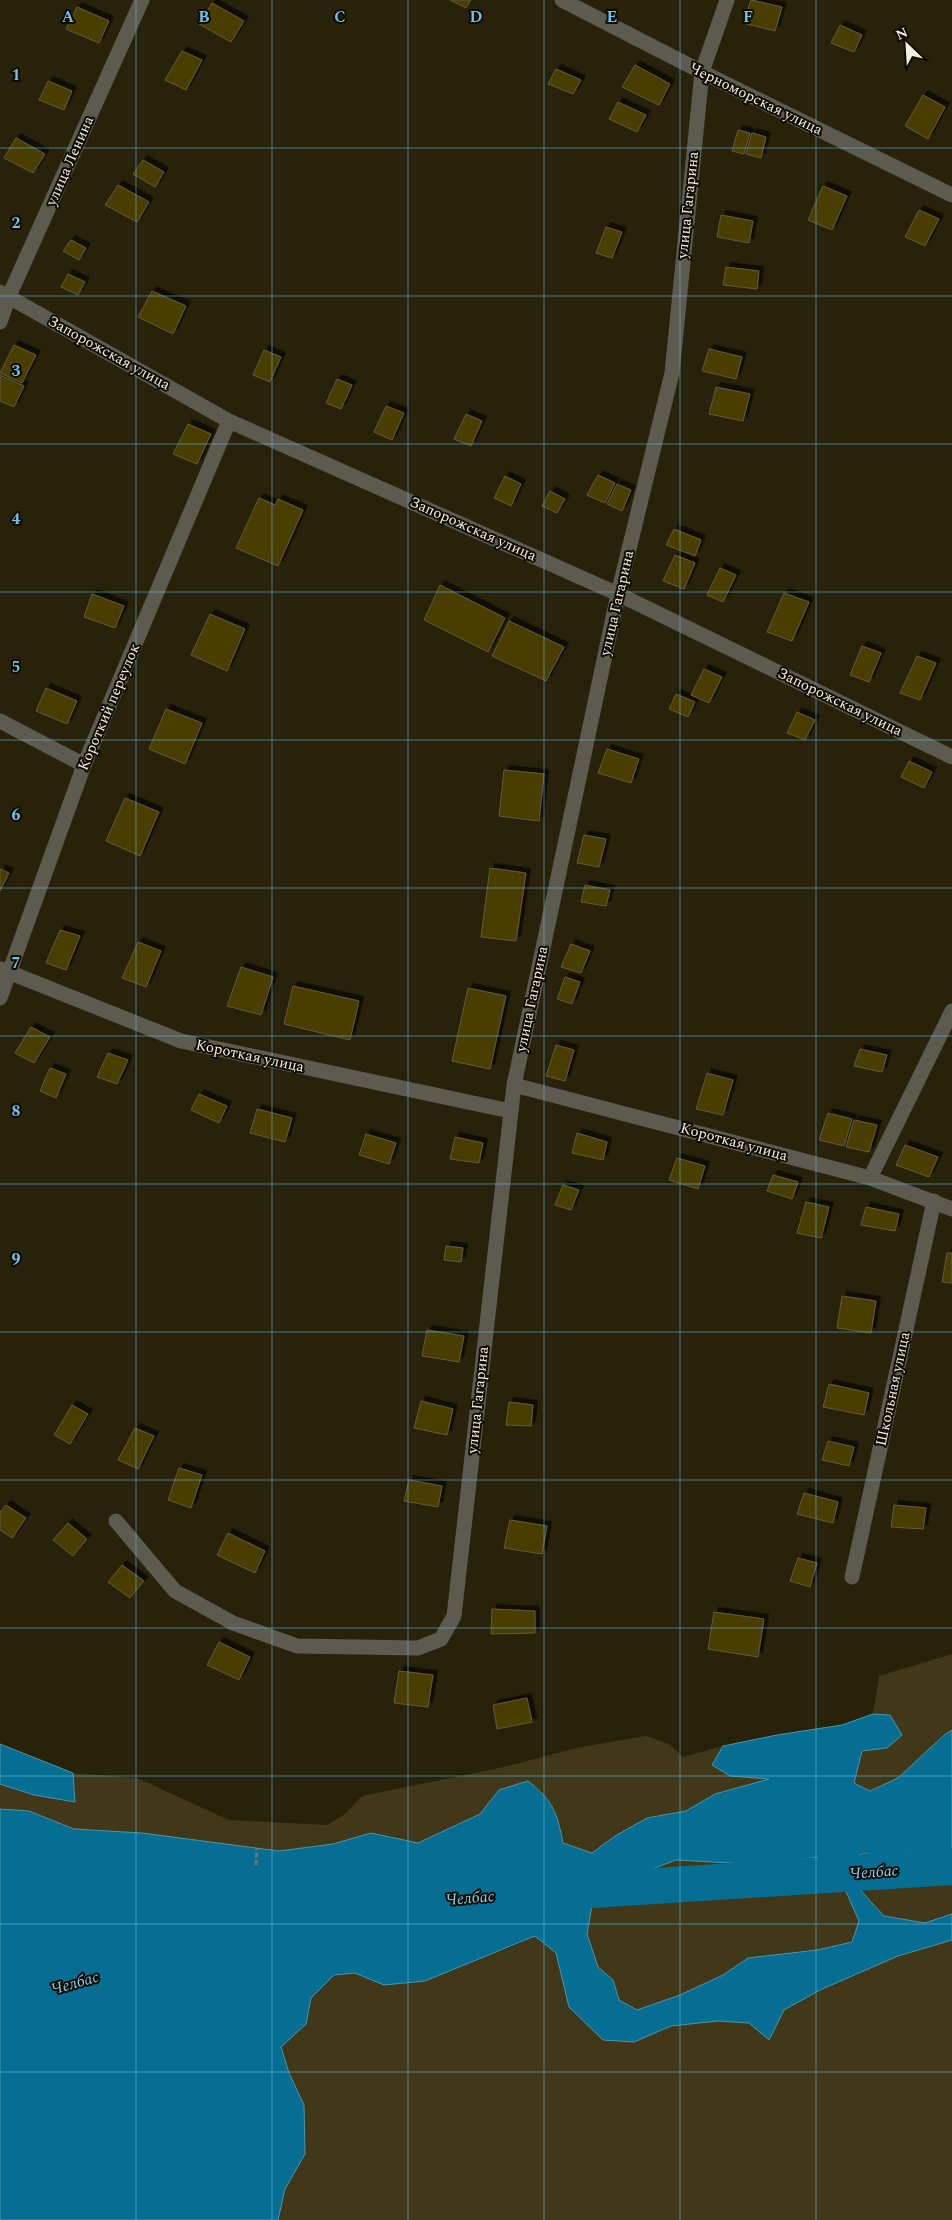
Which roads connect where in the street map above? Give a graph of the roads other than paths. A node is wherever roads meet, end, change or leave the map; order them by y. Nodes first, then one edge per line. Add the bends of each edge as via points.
1 (142, 0) edge
2 (562, 0) edge
3 (727, 0) edge
4 (702, 72) junction
5 (952, 195) edge
6 (4, 294) edge
7 (0, 322) edge
8 (229, 421) junction
9 (618, 594) junction
10 (0, 721) edge
11 (952, 757) edge
12 (84, 765) junction
13 (5, 971) edge
14 (0, 998) edge
15 (952, 1011) edge
16 (514, 1085) junction
17 (510, 1111) junction
18 (870, 1178) junction
19 (934, 1200) junction
20 (952, 1209) edge
21 (116, 1521) dead end
22 (852, 1578) dead end

1 - 6 street, улица Ленина
2 - 4 street, Черноморская улица
3 - 4 street, улица Гагарина
4 - 5 street, Черноморская улица
4 - 9 street, улица Гагарина via 672,373
6 - 7 street, улица Ленина
6 - 8 street, Запорожская улица
8 - 9 street, Запорожская улица
8 - 12 street, Короткий переулок
9 - 11 street, Запорожская улица
9 - 16 street, улица Гагарина
10 - 12 street
12 - 13 street, Короткий переулок
13 - 14 street, Короткий переулок
13 - 17 street, Короткая улица via 181,1041
15 - 18 street
16 - 17 street, улица Гагарина
16 - 18 street, Короткая улица
17 - 21 street, улица Гагарина via 454,1616 441,1639 418,1648 297,1646 288,1643 234,1623 176,1591
18 - 19 street, Короткая улица
19 - 20 street, Короткая улица
19 - 22 street, Школьная улица

